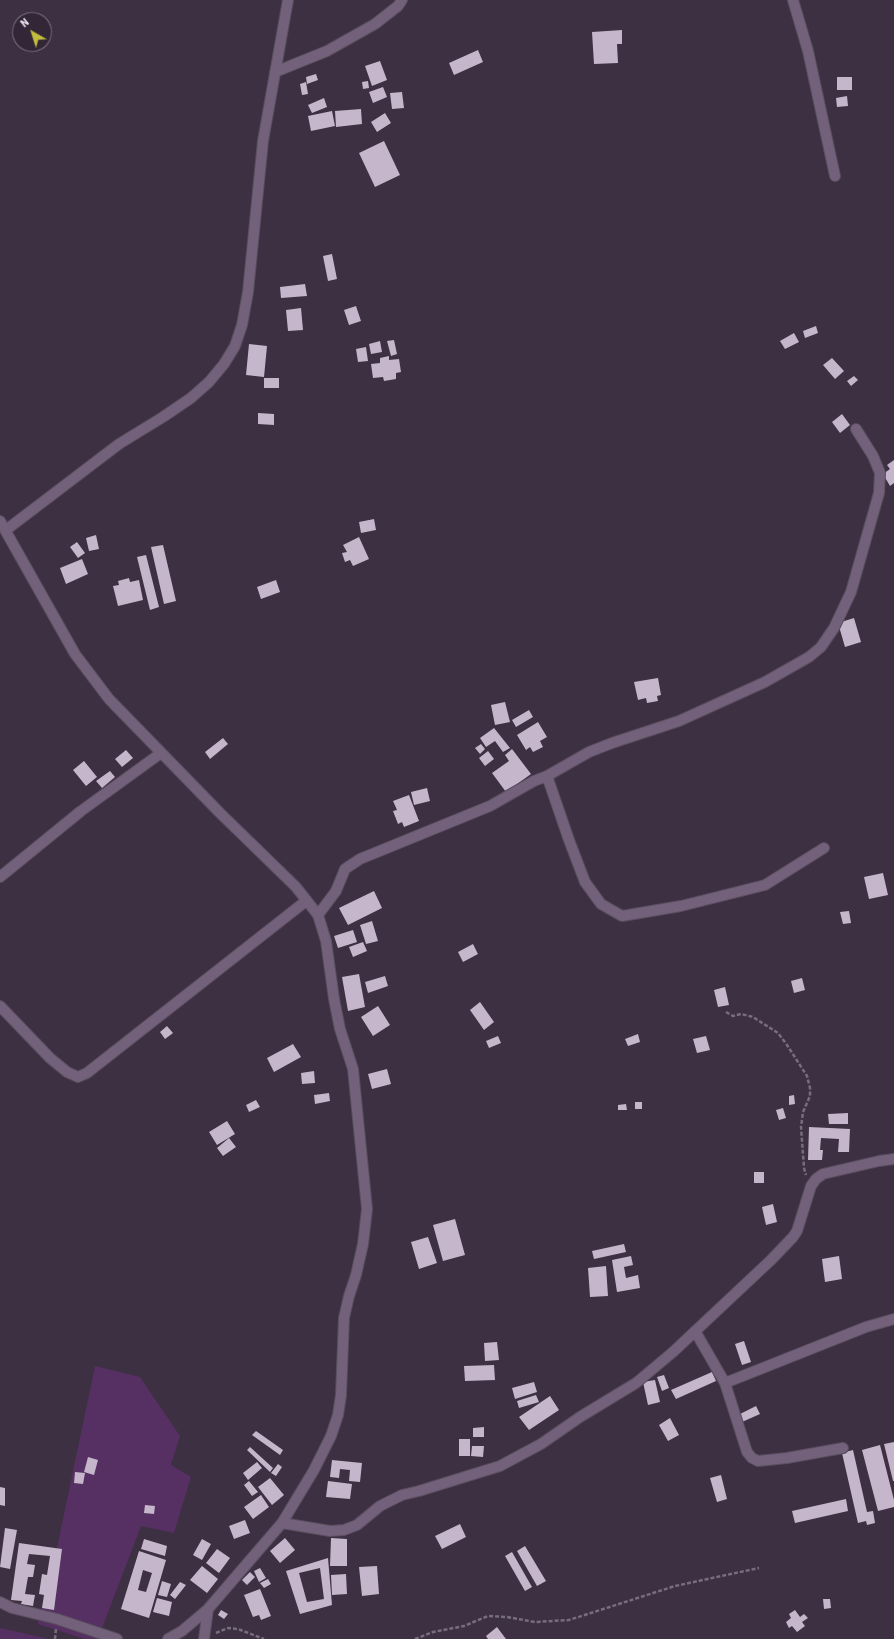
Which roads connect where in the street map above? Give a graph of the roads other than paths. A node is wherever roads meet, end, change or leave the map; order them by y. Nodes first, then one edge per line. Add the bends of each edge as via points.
1 (288, 0) edge
2 (402, 0) edge
3 (793, 0) edge
4 (275, 72) junction
5 (835, 176) dead end
6 (856, 429) dead end
7 (0, 521) edge
8 (6, 530) junction
9 (161, 753) junction
10 (547, 776) junction
11 (824, 848) dead end
12 (0, 877) edge
13 (306, 901) junction
14 (318, 915) junction
15 (0, 1006) edge
16 (894, 1159) edge
17 (894, 1320) edge
18 (696, 1331) junction
19 (725, 1383) junction
20 (843, 1448) dead end
21 (282, 1523) junction
22 (0, 1602) edge
23 (208, 1609) junction
24 (209, 1637) edge
25 (117, 1639) edge
26 (168, 1639) edge

1 - 4 street
2 - 4 street via 375,24 327,51
3 - 5 street via 808,51
4 - 8 street via 263,141 248,292 242,325 228,358 209,382 191,398 118,444
6 - 10 street via 880,473 879,493 851,592 834,628 821,647 809,657 765,682 679,721 589,752
7 - 8 street
8 - 9 street via 75,654 109,698
9 - 12 street via 81,810
9 - 13 street via 296,887
10 - 11 street via 585,882 601,904 622,916 681,906 765,885
10 - 14 street via 490,806 360,859 345,869 336,891
13 - 14 street
13 - 15 street via 87,1073 78,1077 67,1072 50,1058
14 - 21 street via 326,941 340,1029 353,1069 367,1209 363,1244 344,1318 338,1415 314,1470
16 - 18 street via 823,1174 816,1179 810,1186 793,1237
17 - 19 street via 866,1327
18 - 19 street
18 - 21 street via 636,1383 541,1444 500,1466 402,1495 380,1506 357,1525 344,1530 330,1531
19 - 20 street via 747,1452 752,1458 758,1461 787,1458
21 - 23 street
22 - 25 street via 12,1608 57,1619
23 - 24 street
23 - 26 street via 182,1632

